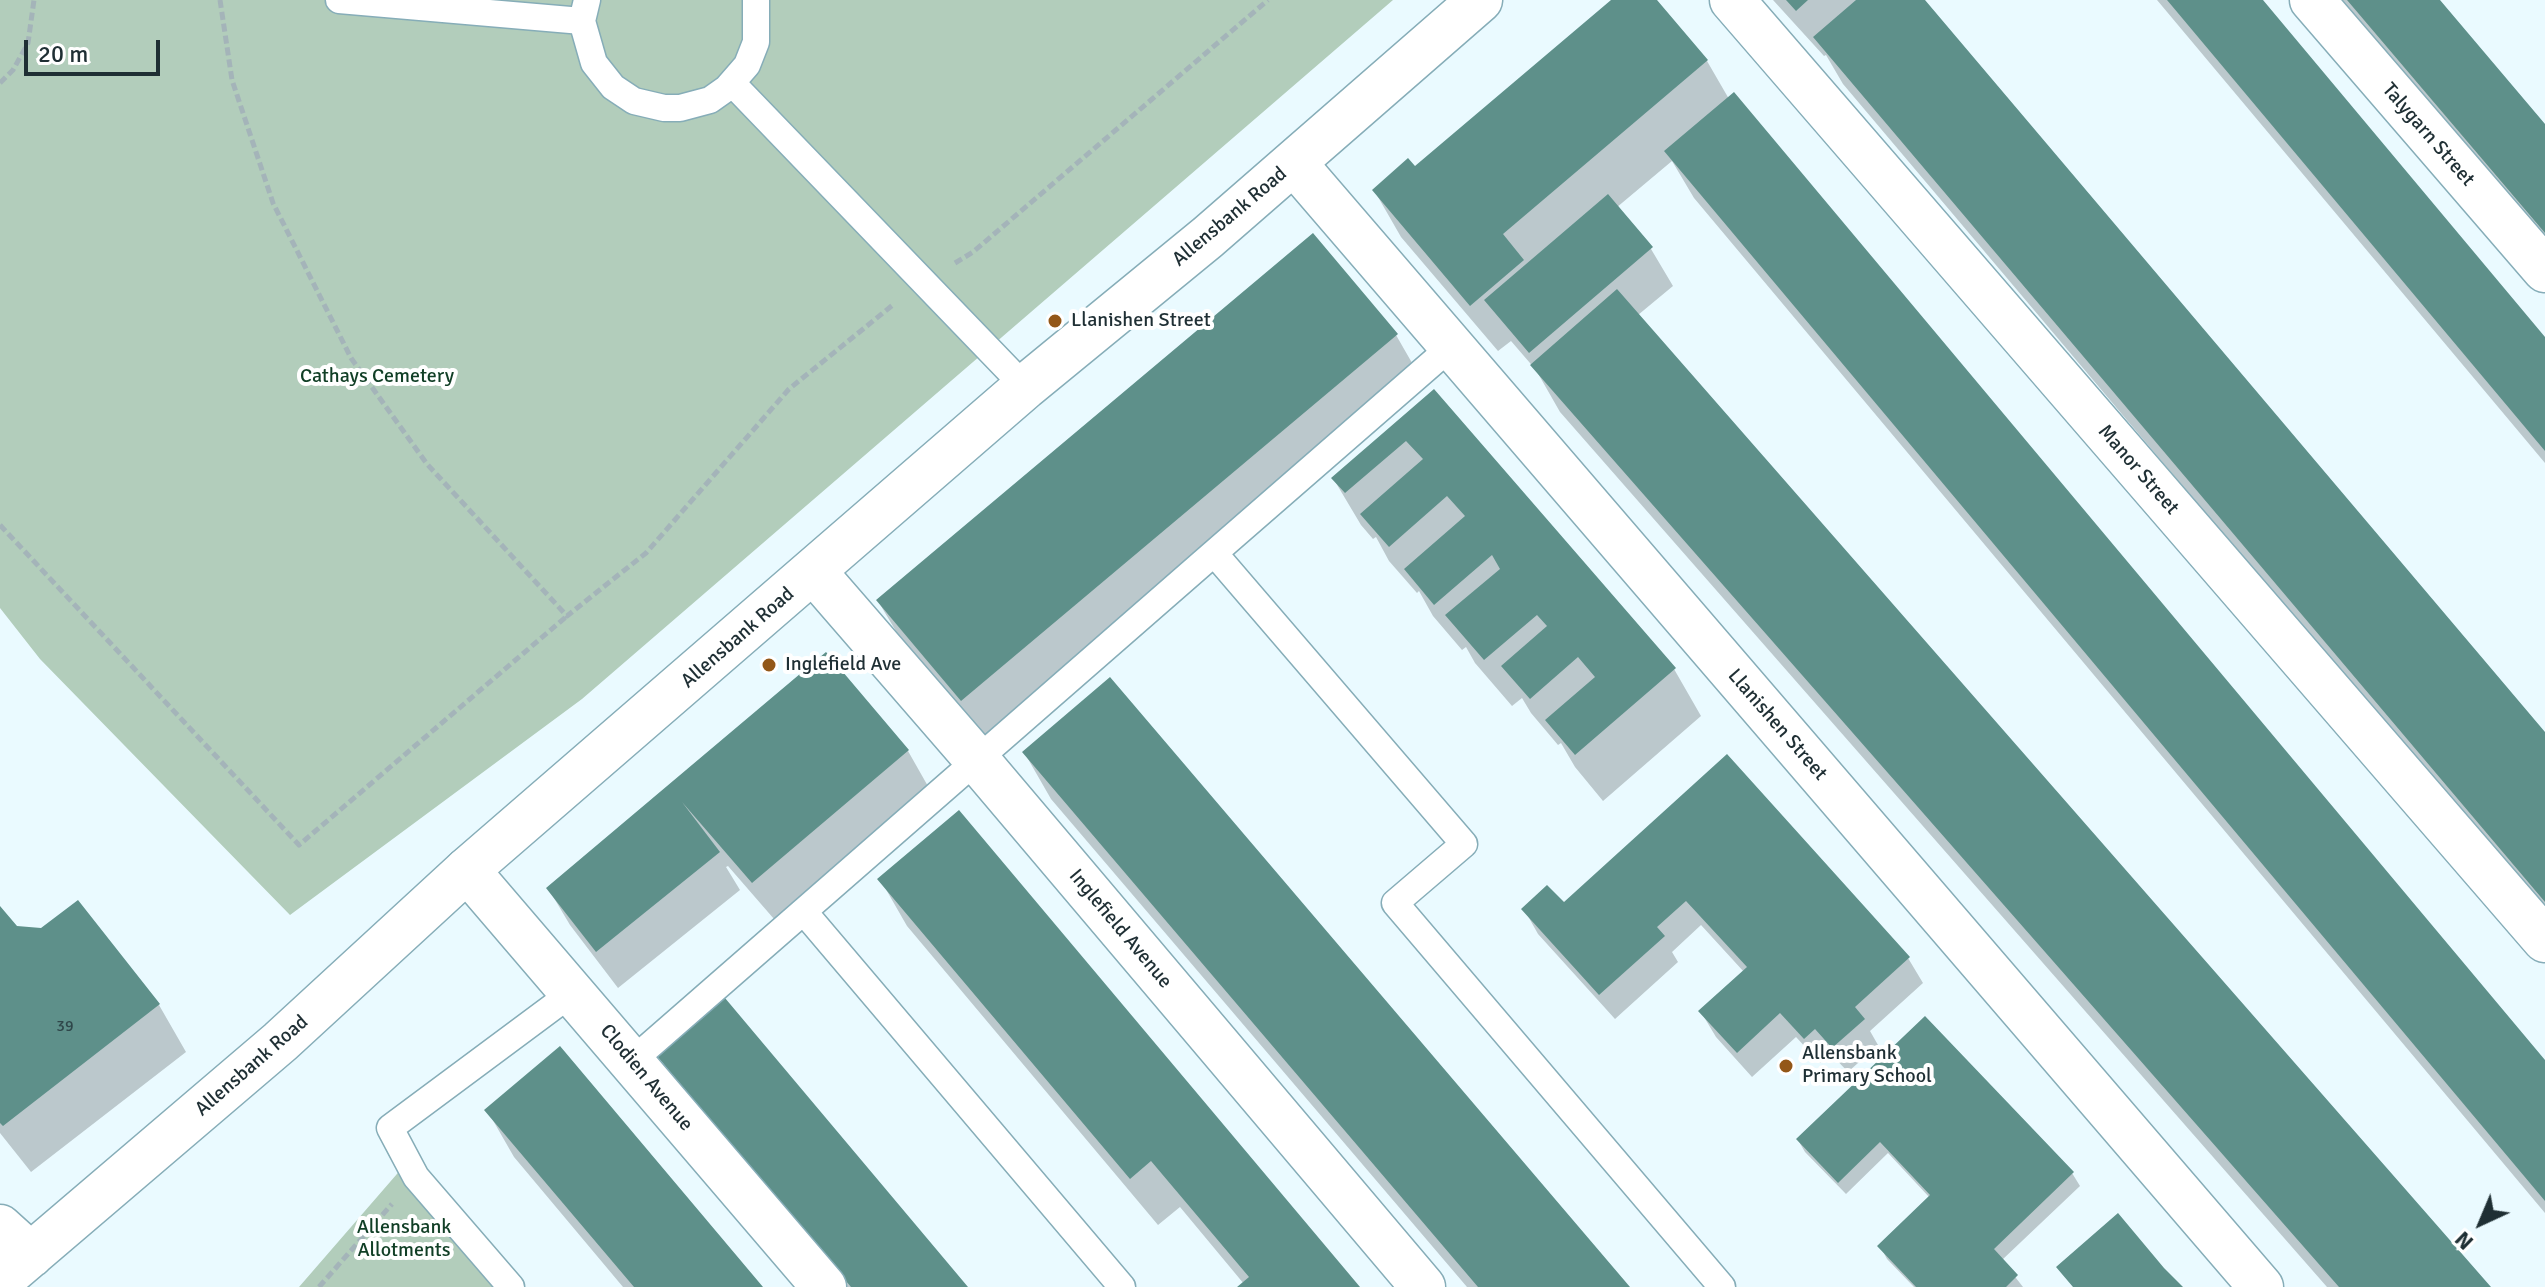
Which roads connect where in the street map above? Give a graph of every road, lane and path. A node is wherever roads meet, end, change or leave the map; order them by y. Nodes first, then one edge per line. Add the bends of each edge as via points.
1 (34, 0) edge
2 (220, 0) edge
3 (339, 0) edge
4 (756, 0) edge
5 (1268, 0) edge
6 (1480, 0) edge
7 (1732, 0) edge
8 (2312, 0) edge
9 (585, 11) edge
10 (0, 83) edge
11 (732, 83) junction
12 (1294, 163) junction
13 (2545, 270) edge
14 (923, 282) junction
15 (1453, 345) junction
16 (1025, 387) junction
17 (0, 525) edge
18 (1214, 553) junction
19 (814, 572) junction
20 (567, 616) junction
21 (977, 760) junction
22 (467, 870) junction
23 (804, 912) junction
24 (2545, 940) edge
25 (573, 992) junction
26 (632, 1061) junction
27 (416, 1177) junction
28 (10, 1254) edge
29 (319, 1287) edge
30 (511, 1287) edge
31 (824, 1287) edge
32 (1122, 1287) edge
33 (1423, 1287) edge
34 (1722, 1287) edge
35 (2261, 1287) edge

1 - 10 path via 28,43
2 - 20 path via 232,80 273,203 351,358 427,464
3 - 9 lane
4 - 11 lane via 756,42
5 - 14 path via 973,252
6 - 12 street, Allensbank Road
7 - 24 street, Manor Street
8 - 13 street, Talygarn Street
9 - 11 lane via 594,63 613,87 634,101 680,108 710,100
11 - 14 lane
12 - 15 street, Llanishen Street
12 - 16 street, Allensbank Road
14 - 16 lane
14 - 20 path via 789,389 646,553
15 - 18 lane
15 - 35 street, Llanishen Street
16 - 19 street, Allensbank Road
17 - 20 path via 299,845
18 - 21 lane
18 - 34 lane via 1464,844 1395,903
19 - 21 street, Inglefield Avenue
19 - 22 street, Allensbank Road
21 - 23 lane
21 - 33 street, Inglefield Avenue
22 - 25 street, Clodien Avenue
22 - 28 street, Allensbank Road via 280,1042
23 - 26 lane
23 - 32 lane
25 - 26 street, Clodien Avenue
25 - 27 lane via 390,1128
26 - 31 street, Clodien Avenue
27 - 29 path
27 - 30 lane

